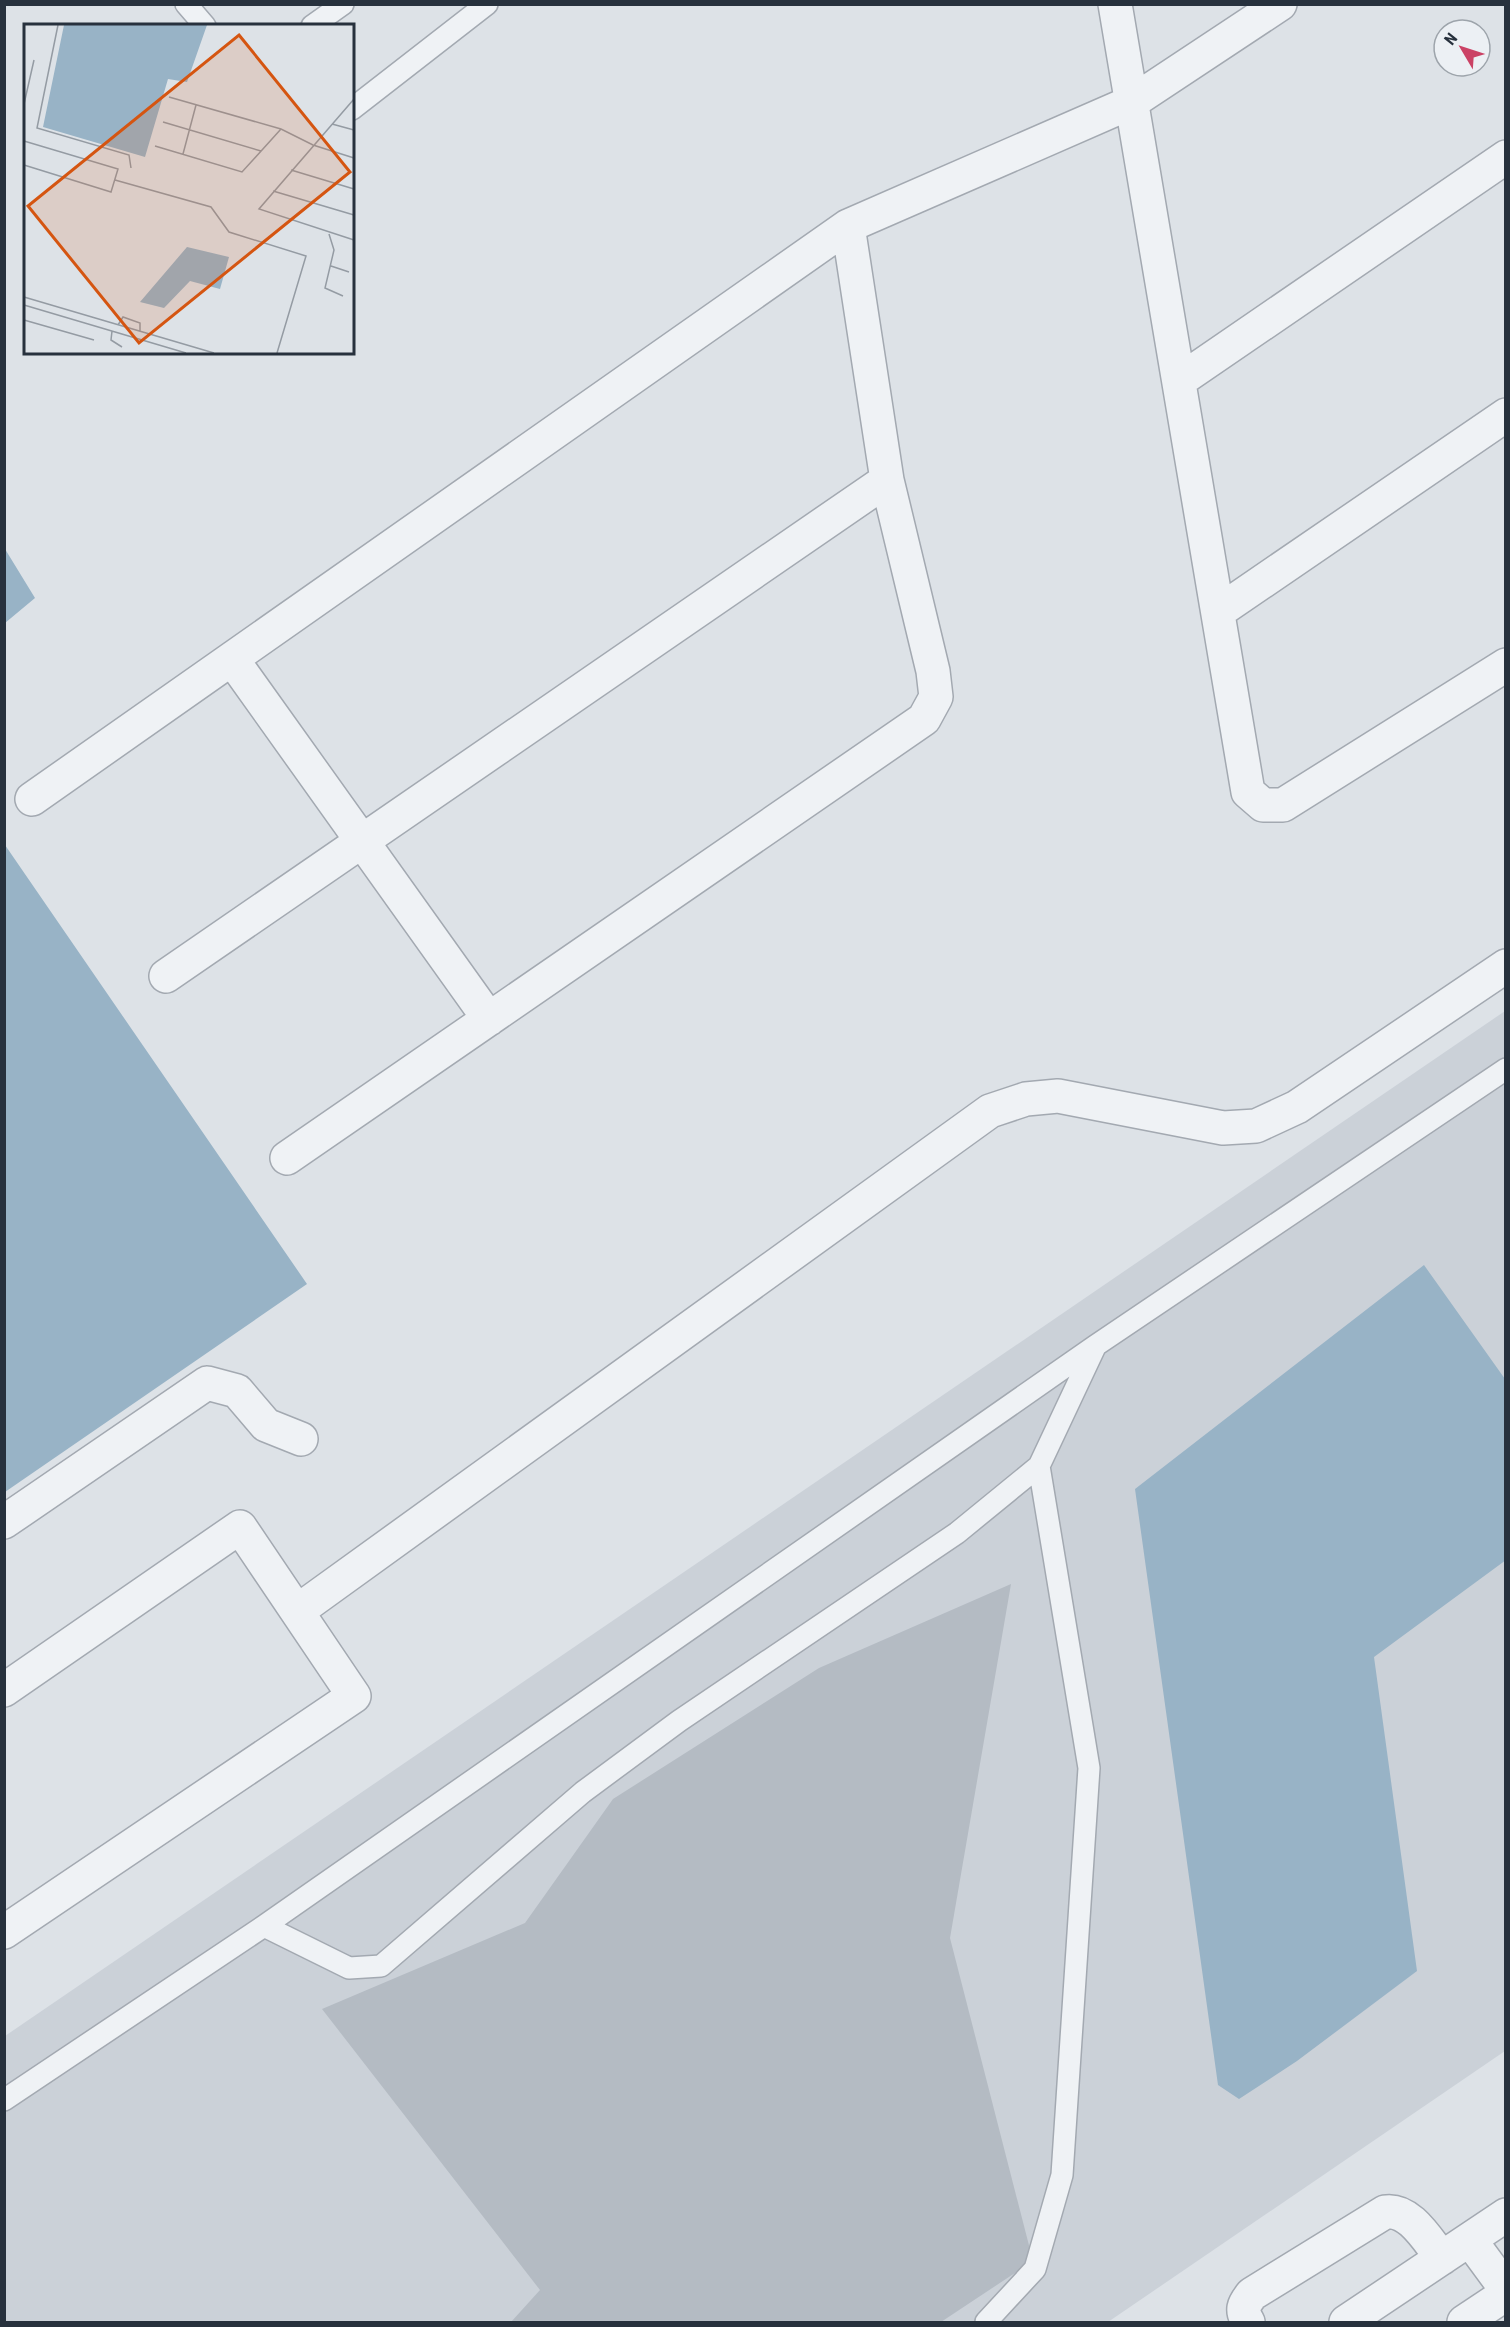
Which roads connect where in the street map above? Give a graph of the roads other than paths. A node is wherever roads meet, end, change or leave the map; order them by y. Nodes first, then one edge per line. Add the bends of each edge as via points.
1 (186, 4) edge
2 (343, 4) edge
3 (487, 4) edge
4 (1115, 4) edge
5 (1280, 4) edge
6 (203, 24) edge
7 (315, 24) edge
8 (1132, 102) junction
9 (354, 107) edge
10 (1506, 157) edge
11 (848, 226) junction
12 (1179, 381) junction
13 (1506, 415) edge
14 (887, 480) junction
15 (1218, 612) junction
16 (231, 659) junction
17 (1506, 665) edge
18 (32, 799) dead end
19 (361, 841) junction
20 (1502, 975) edge
21 (166, 976) dead end
22 (489, 1019) junction
23 (1506, 1069) edge
24 (287, 1158) dead end
25 (1095, 1346) junction
26 (301, 1439) dead end
27 (1039, 1466) junction
28 (4, 1522) edge
29 (299, 1610) junction
30 (4, 1690) edge
31 (264, 1926) junction
32 (4, 1932) edge
33 (4, 2100) edge
34 (1506, 2215) edge
35 (1470, 2240) junction
36 (1442, 2258) junction
37 (1506, 2291) edge
38 (986, 2322) edge
39 (1248, 2322) edge
40 (1346, 2322) edge
41 (1464, 2322) edge

1 - 6 lane
2 - 7 lane
3 - 9 lane
4 - 8 street
5 - 8 street
8 - 11 street
8 - 12 street
10 - 12 street
11 - 14 street
11 - 16 street
12 - 15 street
13 - 15 street
14 - 19 street
14 - 22 street via 933,671 936,697 924,719
15 - 17 street via 1248,792 1263,805 1283,805
16 - 18 street
16 - 19 street
19 - 21 street
19 - 22 street
20 - 29 street via 1297,1107 1256,1126 1223,1128 1058,1096 1026,1099 990,1111
22 - 24 street
23 - 25 lane
25 - 27 lane
25 - 31 lane
26 - 28 street via 266,1425 237,1391 207,1383
27 - 31 lane via 957,1533 679,1721 583,1792 381,1966 350,1968
27 - 38 lane via 1089,1768 1062,2175 1035,2269
29 - 30 street via 240,1527
29 - 32 street via 354,1696
31 - 33 lane
34 - 35 street
35 - 36 street
35 - 37 street
36 - 39 street via 1404,2214 1395,2210 1385,2212 1252,2294 1244,2304
36 - 40 street
37 - 41 street

